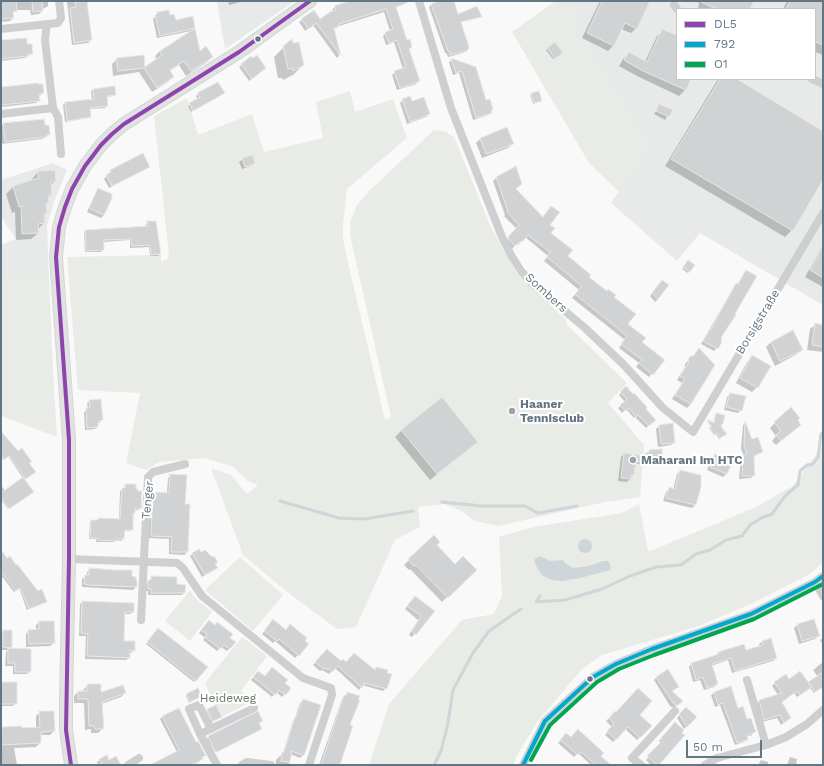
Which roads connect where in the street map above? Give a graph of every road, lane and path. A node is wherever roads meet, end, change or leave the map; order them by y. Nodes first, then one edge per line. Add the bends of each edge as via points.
1 (59, 1) edge
2 (310, 1) edge
3 (419, 1) edge
4 (47, 24) junction
5 (1, 29) edge
6 (53, 108) junction
7 (1, 114) edge
8 (61, 154) dead end
9 (823, 213) edge
10 (693, 432) joint
11 (185, 464) dead end
12 (69, 559) junction
13 (143, 563) junction
14 (823, 576) edge
15 (814, 582) junction
16 (823, 596) edge
17 (142, 620) dead end
18 (747, 680) dead end
19 (254, 708) dead end
20 (823, 710) edge
21 (675, 711) dead end
22 (210, 729) junction
23 (200, 734) junction
24 (766, 744) junction
25 (139, 758) dead end
26 (71, 765) edge
27 (128, 765) edge
28 (217, 765) edge
29 (242, 765) edge
30 (271, 765) edge
31 (309, 765) edge
32 (523, 765) edge
33 (641, 765) edge
34 (705, 765) edge

1 - 4 street via 61,18 58,23
2 - 12 main road via 239,52 124,124 101,145 72,189 59,227 56,257 68,440
3 - 10 street, Sombers via 451,108 502,237 521,271 612,355 663,408
4 - 5 street
4 - 6 street via 45,40
6 - 7 street
6 - 8 street via 58,117
9 - 10 street, Borsigstraße
11 - 13 street, Tenger via 153,472 148,477
12 - 13 street
12 - 26 main road via 66,730
13 - 17 street
13 - 31 street via 177,563 202,596 302,678 331,688 332,694
14 - 15 street
15 - 16 street
15 - 32 street via 751,614 652,648 592,677 546,721
18 - 24 street
19 - 22 street
20 - 24 street via 797,731
21 - 33 street via 632,758
22 - 23 street
22 - 23 street via 199,704 189,709
23 - 28 street
24 - 34 street via 717,758
25 - 27 street
29 - 30 street via 247,762

